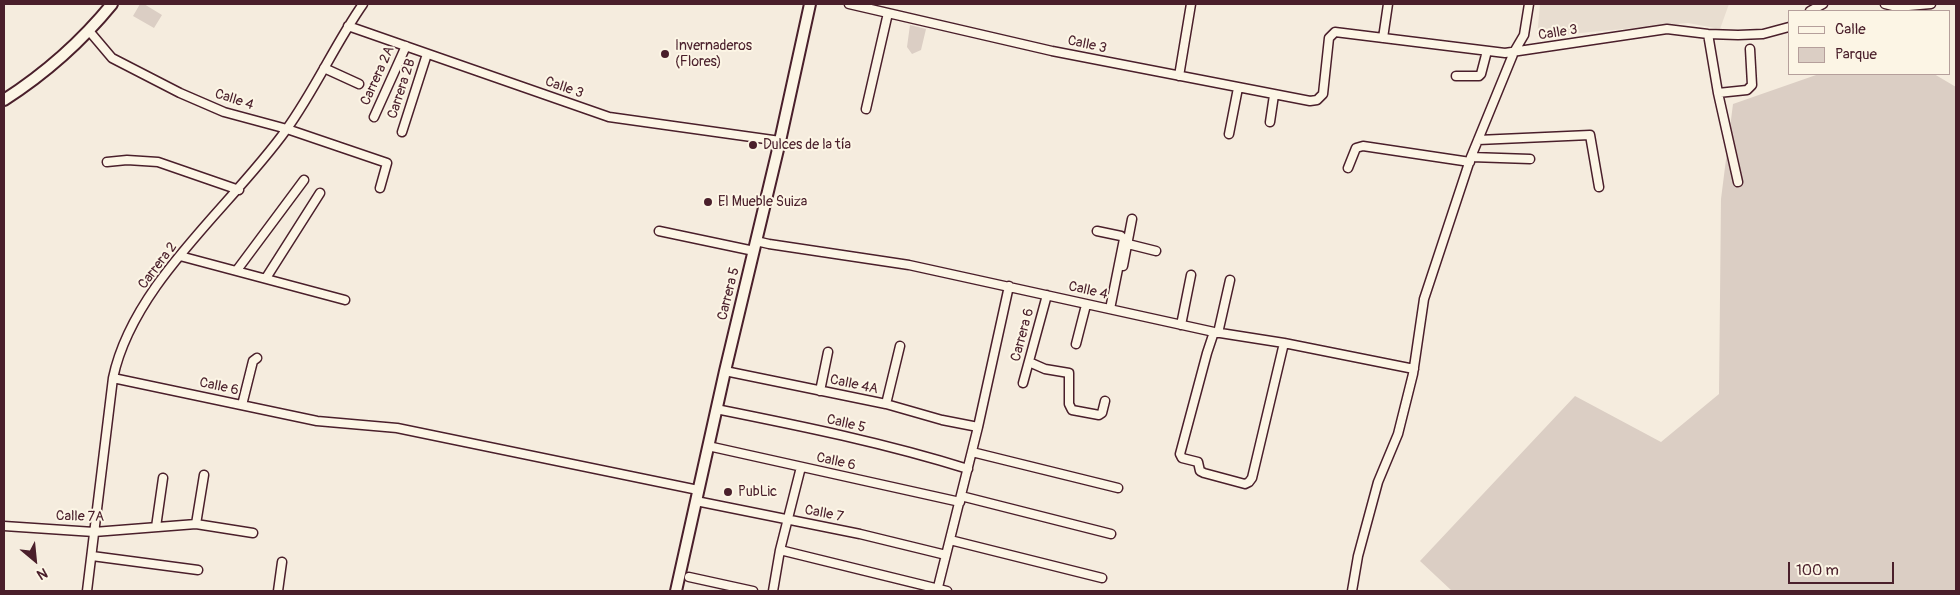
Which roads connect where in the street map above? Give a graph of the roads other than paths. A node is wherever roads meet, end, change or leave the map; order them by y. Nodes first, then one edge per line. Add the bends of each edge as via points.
1 (112, 4) edge
2 (363, 4) edge
3 (810, 4) edge
4 (849, 4) edge
5 (1191, 4) edge
6 (1388, 4) edge
7 (1529, 4) edge
8 (1823, 4) edge
9 (1885, 4) edge
10 (1930, 4) edge
11 (1810, 7) edge
12 (888, 13) junction
13 (348, 26) junction
14 (1788, 27) edge
15 (90, 32) junction
16 (1708, 34) junction
17 (1383, 38) junction
18 (406, 46) junction
19 (1750, 49) dead end
20 (1487, 51) junction
21 (1514, 52) junction
22 (427, 54) junction
23 (324, 68) junction
24 (1179, 76) junction
25 (1456, 76) dead end
26 (359, 84) dead end
27 (1238, 88) junction
28 (1718, 93) junction
29 (1274, 95) junction
30 (4, 100) edge
31 (866, 109) dead end
32 (374, 117) dead end
33 (1270, 122) dead end
34 (287, 129) junction
35 (402, 132) dead end
36 (1229, 134) dead end
37 (1478, 140) junction
38 (780, 141) junction
39 (1530, 159) dead end
40 (1470, 160) junction
41 (107, 162) dead end
42 (1348, 168) dead end
43 (304, 180) dead end
44 (1738, 182) dead end
45 (1599, 187) dead end
46 (380, 188) dead end
47 (239, 190) junction
48 (320, 193) dead end
49 (1132, 219) dead end
50 (660, 231) dead end
51 (1097, 231) dead end
52 (1128, 244) junction
53 (755, 246) junction
54 (1156, 251) dead end
55 (180, 256) junction
56 (236, 270) junction
57 (1191, 275) dead end
58 (266, 278) junction
59 (1230, 280) dead end
60 (1009, 286) junction
61 (1047, 294) junction
62 (345, 300) dead end
63 (1086, 305) junction
64 (1112, 310) junction
65 (1181, 325) junction
66 (1216, 333) junction
67 (1284, 343) junction
68 (1076, 344) dead end
69 (900, 346) dead end
70 (828, 352) dead end
71 (256, 358) dead end
72 (1029, 362) junction
73 (1414, 369) junction
74 (724, 371) junction
75 (113, 378) junction
76 (1023, 383) dead end
77 (820, 391) junction
78 (1105, 401) dead end
79 (886, 404) junction
80 (242, 405) junction
81 (716, 409) junction
82 (978, 427) junction
83 (708, 446) junction
84 (972, 452) junction
85 (801, 467) junction
86 (968, 469) junction
87 (204, 475) dead end
88 (163, 478) dead end
89 (1118, 488) dead end
90 (697, 496) junction
91 (960, 499) junction
92 (789, 520) junction
93 (196, 524) junction
94 (4, 526) edge
95 (156, 527) junction
96 (94, 532) junction
97 (253, 533) dead end
98 (1111, 534) dead end
99 (950, 540) junction
100 (780, 550) junction
101 (946, 555) junction
102 (92, 556) junction
103 (282, 562) dead end
104 (198, 570) dead end
105 (689, 576) dead end
106 (1102, 578) dead end
107 (937, 590) edge
108 (87, 591) edge
109 (278, 591) edge
110 (676, 591) edge
111 (754, 591) edge
112 (773, 591) edge
113 (947, 591) edge
114 (1352, 591) edge

1 - 15 main road
2 - 13 street, Carrera 2
3 - 38 main road, Carrera 5
4 - 12 street, Calle 3
5 - 24 street
6 - 17 street
7 - 21 street via 1524,35
8 - 11 street
9 - 10 street via 1896,7
12 - 24 street, Calle 3
12 - 31 street
13 - 18 street, Calle 3
13 - 23 street, Carrera 2
14 - 16 street, Calle 3 via 1763,34
15 - 30 main road via 35,80
15 - 34 street, Calle 4 via 112,58 180,93 224,112
16 - 21 street, Calle 3 via 1667,29
16 - 28 street
17 - 20 street, Calle 3
17 - 29 street, Calle 3 via 1335,32 1329,38 1321,97 1310,101
18 - 22 street, Calle 3
18 - 32 street, Carrera 2A
19 - 28 street via 1752,85 1747,90
20 - 21 street, Calle 3
20 - 25 street via 1479,76
21 - 37 street
22 - 35 street, Carrera 2B
22 - 38 street, Calle 3 via 609,117
23 - 26 street
23 - 34 street, Carrera 2
24 - 27 street, Calle 3
27 - 29 street, Calle 3
27 - 36 street
28 - 44 street
29 - 33 street
34 - 46 street, Calle 4 via 387,163
34 - 47 street, Carrera 2
37 - 40 street
37 - 45 street via 1590,135
38 - 53 main road, Carrera 5
39 - 40 street
40 - 42 street via 1363,146 1356,148
40 - 73 street via 1424,299
41 - 47 street via 158,162
43 - 56 street
47 - 55 street, Carrera 2
48 - 58 street
49 - 52 street
50 - 53 street, Calle 4
51 - 64 street via 1124,239
52 - 54 street
52 - 64 street
53 - 60 street, Calle 4 via 778,246 908,265
53 - 74 main road, Carrera 5
55 - 56 street
55 - 75 street, Carrera 2 via 144,307 120,355
56 - 58 street
57 - 65 street
58 - 62 street
59 - 66 street
60 - 61 street, Calle 4
60 - 82 street
61 - 63 street, Calle 4
61 - 72 street, Carrera 6
63 - 64 street, Calle 4
63 - 68 street
64 - 65 street, Calle 4
65 - 66 street, Calle 4
66 - 67 street, Calle 4
66 - 67 street via 1204,362 1180,454 1182,458 1198,462 1204,473 1245,484 1252,478
67 - 73 street, Calle 4
69 - 79 street
70 - 77 street
71 - 80 street
72 - 76 street, Carrera 6
72 - 78 street via 1045,369 1070,373 1069,404 1072,410 1099,415
73 - 114 street via 1398,434 1376,490
74 - 77 street, Calle 4A
74 - 81 main road, Carrera 5
75 - 80 street, Calle 6
75 - 96 street, Carrera 2
77 - 79 street, Calle 4A
79 - 82 street, Calle 4A
80 - 90 street, Calle 6 via 319,422 397,428
81 - 83 main road, Carrera 5
81 - 86 street, Calle 5 via 924,455
82 - 84 street
83 - 85 street, Calle 6
83 - 90 main road, Carrera 5
84 - 86 street
84 - 89 street
85 - 91 street, Calle 6
85 - 92 street
86 - 91 street
87 - 93 street
88 - 95 street
90 - 92 street, Calle 7
90 - 110 main road, Carrera 5
91 - 98 street, Calle 6
91 - 99 street
92 - 100 street
92 - 101 street, Calle 7
93 - 95 street, Calle 7A
93 - 97 street, Calle 7A
94 - 96 street, Calle 7A
95 - 96 street, Calle 7A
96 - 102 street, Carrera 2
99 - 101 street
99 - 106 street
100 - 107 street
100 - 112 street
101 - 107 street
102 - 104 street
102 - 108 street, Carrera 2
103 - 109 street
105 - 111 street
107 - 113 street

